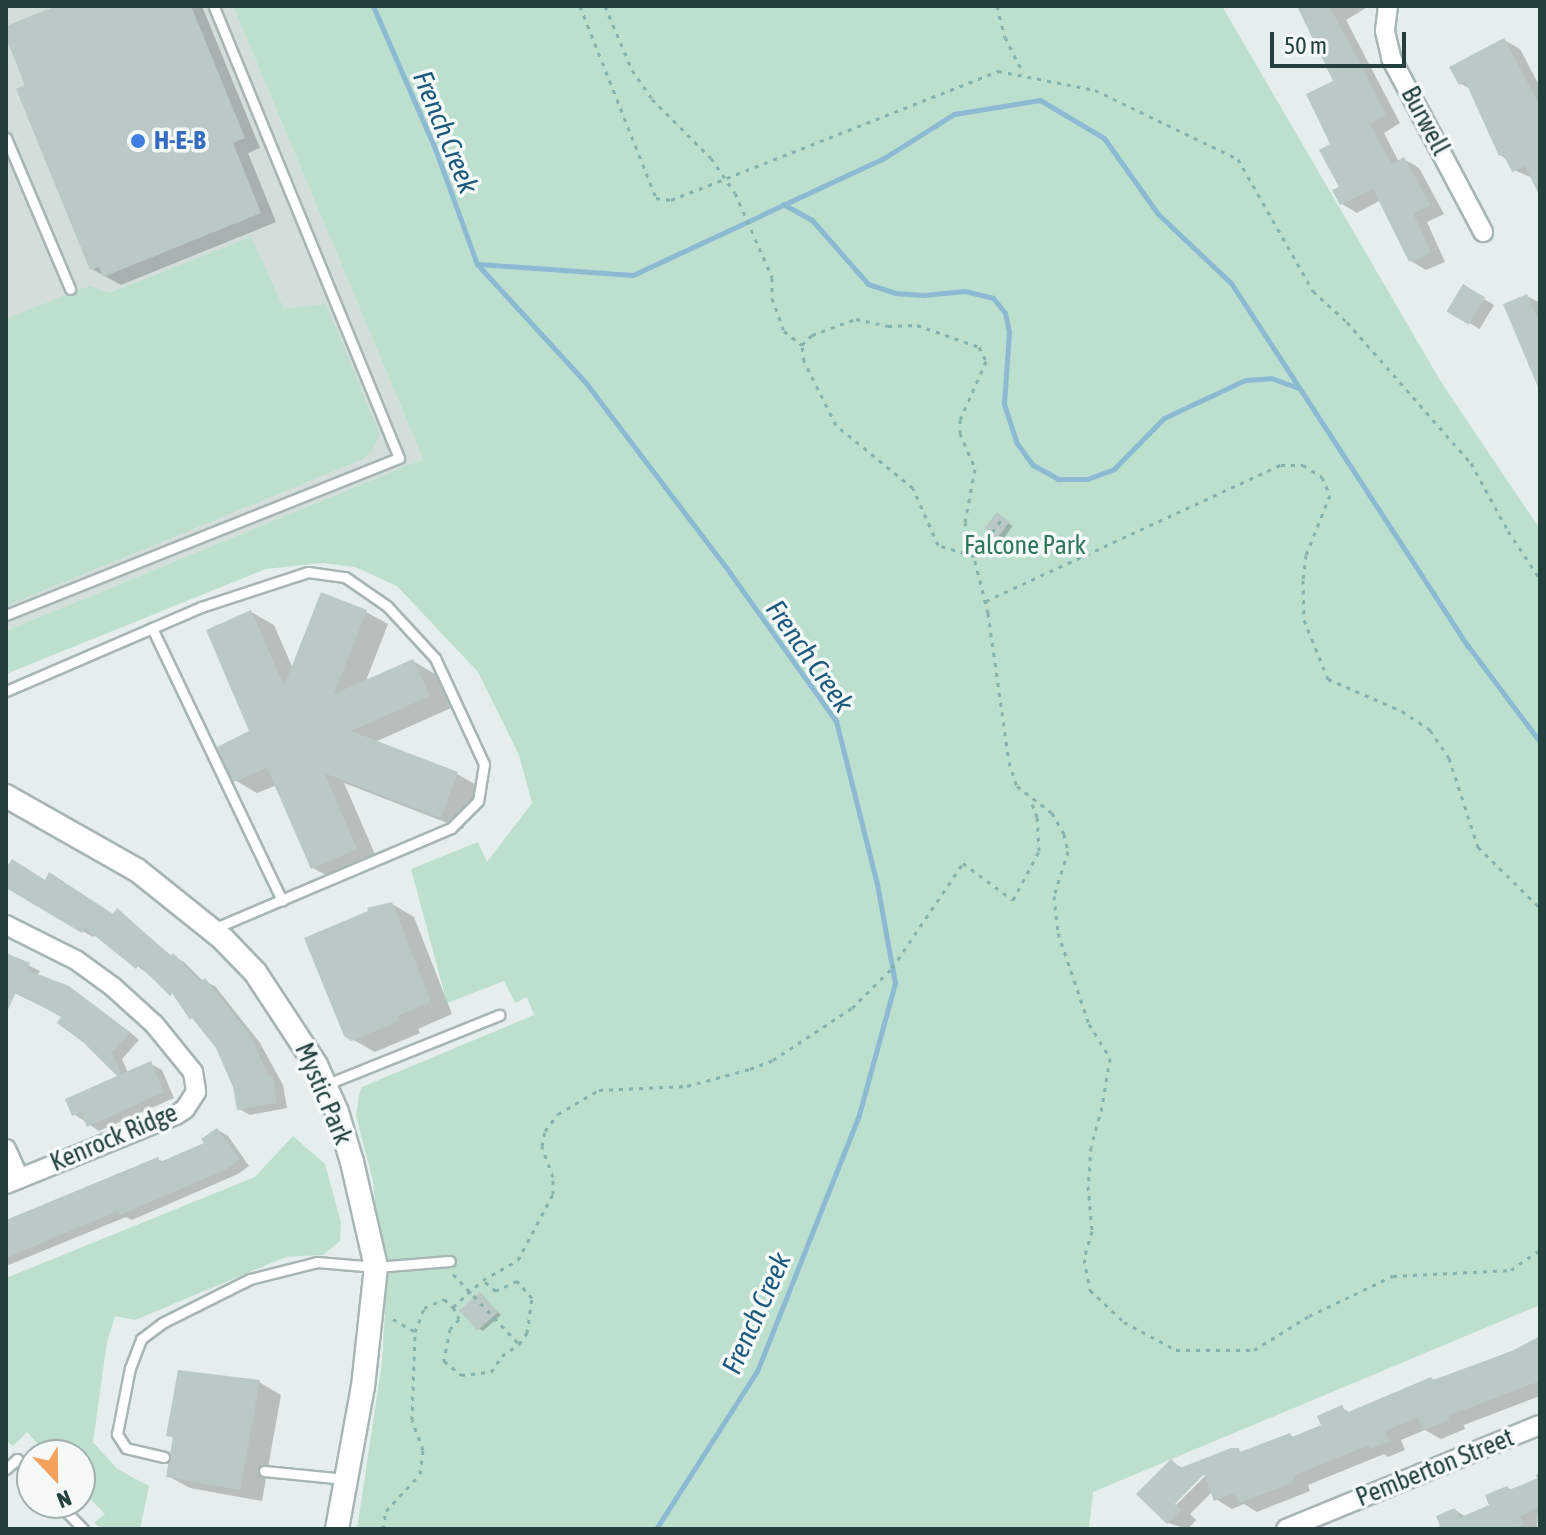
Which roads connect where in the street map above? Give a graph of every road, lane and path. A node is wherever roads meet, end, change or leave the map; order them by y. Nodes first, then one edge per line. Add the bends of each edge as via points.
1 (214, 6) edge
2 (580, 6) edge
3 (605, 6) edge
4 (997, 6) edge
5 (1388, 6) edge
6 (1023, 75) junction
7 (6, 138) edge
8 (726, 179) junction
9 (1483, 232) dead end
10 (70, 289) dead end
11 (802, 345) junction
12 (1002, 519) dead end
13 (974, 556) junction
14 (1540, 579) edge
15 (986, 601) junction
16 (6, 615) edge
17 (152, 628) junction
18 (6, 691) edge
19 (1030, 798) junction
20 (9, 803) edge
21 (282, 901) junction
22 (1540, 908) edge
23 (6, 925) edge
24 (213, 929) junction
25 (499, 1015) dead end
26 (325, 1085) junction
27 (6, 1149) edge
28 (12, 1181) edge
29 (1540, 1250) edge
30 (450, 1261) joint
31 (376, 1267) junction
32 (483, 1280) junction
33 (468, 1293) junction
34 (453, 1307) junction
35 (393, 1319) dead end
36 (415, 1332) junction
37 (519, 1344) junction
38 (1540, 1425) edge
39 (164, 1457) dead end
40 (264, 1471) dead end
41 (346, 1479) junction
42 (337, 1529) edge
43 (383, 1529) edge
44 (1286, 1529) edge

1 - 16 lane via 399,458
2 - 8 path via 656,198 671,200
3 - 8 path via 645,89
4 - 6 path
5 - 9 street, Burwell via 1385,31 1391,58
6 - 8 path via 998,71 967,81
6 - 14 path via 1095,90 1238,159 1313,291 1347,322 1471,463
7 - 10 lane
8 - 11 path via 772,277 772,298 784,331
11 - 13 path via 804,361 836,425 913,488 938,545
11 - 13 path via 812,335 856,319 917,325 979,347 986,361 960,420 975,469 965,522
12 - 13 path
13 - 15 path
15 - 19 path via 1009,762 1017,786
15 - 22 path via 1281,465 1303,465 1322,477 1330,495 1306,555 1303,580 1304,620 1328,679 1402,711 1430,730 1449,758 1478,847
17 - 18 lane
17 - 21 lane
17 - 21 lane via 308,572 345,577 387,606 435,658 484,764 478,801 451,828
19 - 29 path via 1052,813 1064,834 1068,851 1054,896 1058,933 1089,1024 1110,1058 1091,1147 1092,1231 1084,1259 1090,1290 1124,1322 1176,1350 1254,1350 1309,1316 1393,1276 1511,1270
19 - 32 path via 1039,851 1013,900 963,863 892,968 852,1008 773,1060 750,1069 687,1086 599,1090 558,1114 545,1131 542,1146 553,1194 518,1260
20 - 24 street, Mystic Park via 137,870
21 - 24 lane
23 - 28 street, Kenrock Ridge via 76,960 113,987 154,1024 193,1072 195,1083 192,1100 176,1115
24 - 26 street, Mystic Park via 255,972 295,1028
25 - 26 lane
26 - 31 street, Mystic Park via 352,1162
27 - 28 street
30 - 31 lane
30 - 33 path
31 - 39 lane via 317,1262 250,1279 141,1339 117,1434 126,1448
31 - 41 street, Mystic Park
32 - 33 path
32 - 37 path via 496,1291 517,1281 532,1298 527,1333
33 - 34 path
33 - 37 path
34 - 36 path via 444,1299 424,1308
34 - 37 path via 459,1319 450,1329 444,1361 461,1375 491,1372
35 - 36 path
36 - 43 path via 412,1420 423,1450 420,1474 386,1511
38 - 44 street, Pemberton Street
40 - 41 lane
41 - 42 street, Mystic Park

